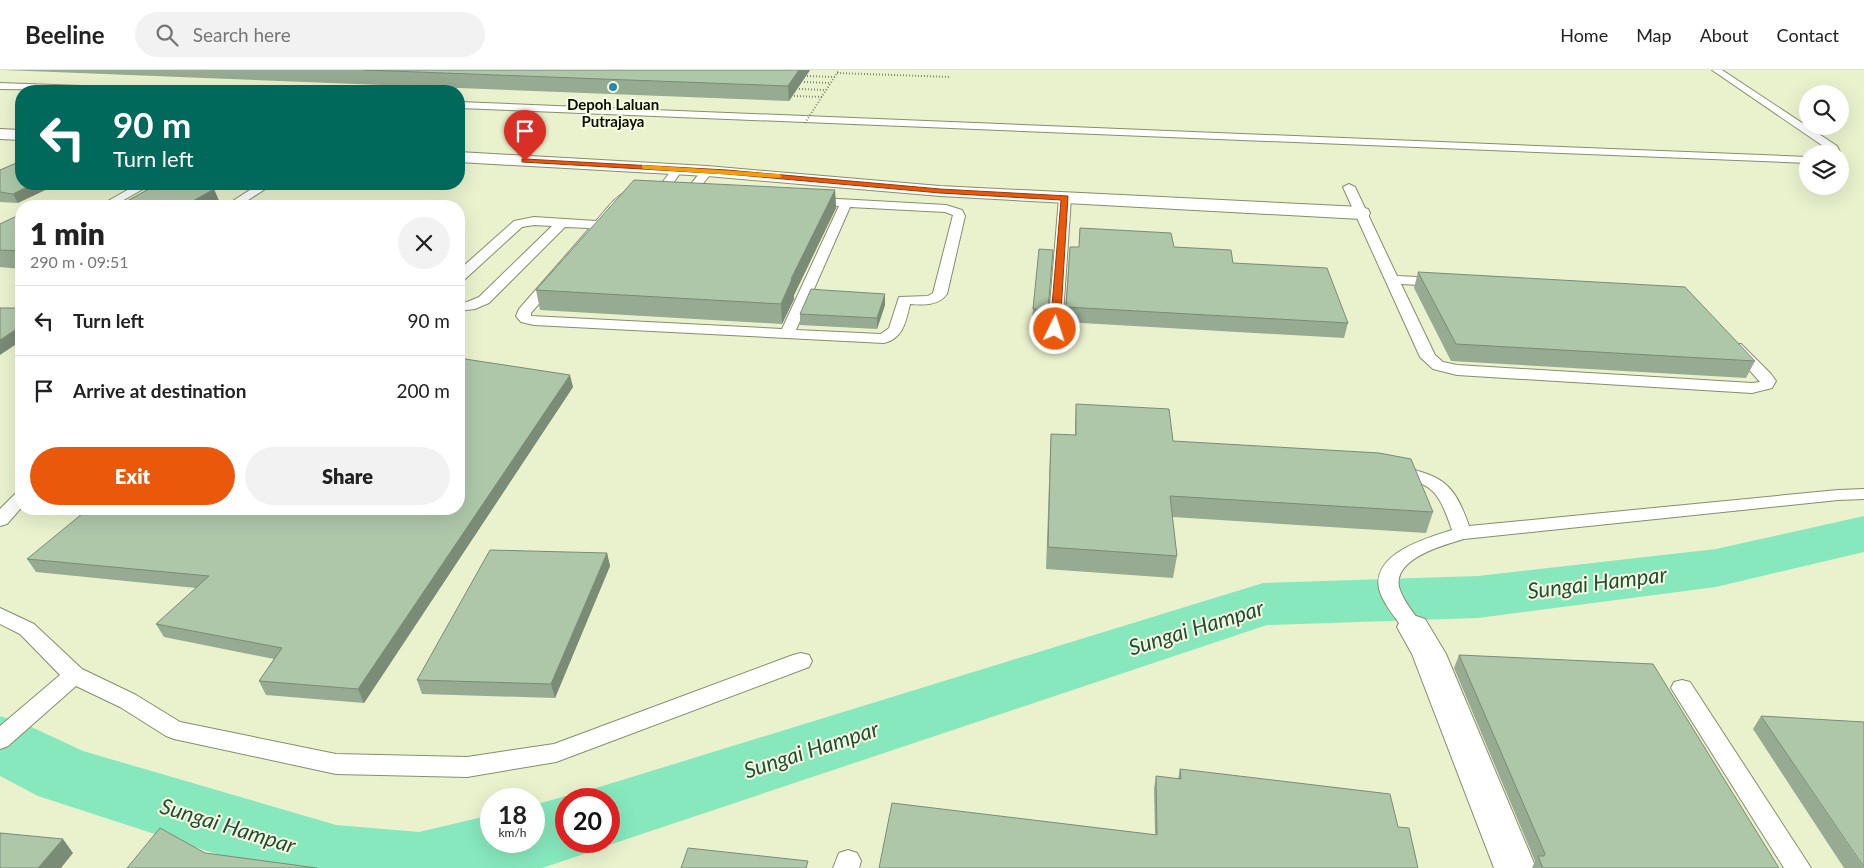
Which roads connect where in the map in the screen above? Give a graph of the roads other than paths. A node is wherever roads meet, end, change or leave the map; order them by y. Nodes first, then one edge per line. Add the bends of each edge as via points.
1 (1716, 70) edge
2 (0, 86) edge
3 (15, 87) edge
4 (465, 104) edge
5 (0, 134) edge
6 (15, 135) edge
7 (1828, 145) edge
8 (465, 158) edge
9 (1799, 160) edge
10 (678, 169) junction
11 (707, 171) junction
12 (1349, 187) dead end
13 (135, 190) edge
14 (257, 190) edge
15 (661, 192) junction
16 (689, 194) junction
17 (1065, 198) junction
18 (116, 200) edge
19 (240, 200) edge
20 (846, 203) junction
21 (1361, 213) junction
22 (562, 222) junction
23 (601, 225) junction
24 (465, 272) edge
25 (1392, 280) junction
26 (1451, 283) edge
27 (886, 299) edge
28 (904, 300) junction
29 (465, 306) edge
30 (1055, 329) dead end
31 (787, 334) junction
32 (1724, 334) edge
33 (1376, 466) edge
34 (1864, 494) edge
35 (15, 504) edge
36 (0, 520) edge
37 (1462, 532) junction
38 (0, 615) edge
39 (1413, 628) joint
40 (801, 661) dead end
41 (74, 675) junction
42 (1682, 688) dead end
43 (0, 740) edge
44 (1515, 868) edge
45 (1798, 868) edge

1 - 7 lane
2 - 3 lane
4 - 9 lane
5 - 6 street
8 - 10 street
10 - 11 street
10 - 15 lane
11 - 16 lane
11 - 17 street
12 - 21 lane
13 - 18 lane
14 - 19 lane
15 - 16 lane
15 - 23 lane via 628,194
16 - 20 lane
17 - 21 street
17 - 30 lane
20 - 28 lane via 946,209 958,213 940,294 931,300
20 - 31 lane
21 - 25 lane
22 - 23 lane
22 - 24 lane via 518,224
22 - 29 lane via 484,300
23 - 31 lane via 524,312 526,319
25 - 26 lane
25 - 32 lane via 1431,362 1447,369 1742,387 1766,385 1766,377
27 - 28 lane
28 - 31 lane via 896,332 884,339
33 - 37 lane via 1431,482 1445,493
34 - 37 lane
35 - 36 lane
37 - 39 lane via 1417,548 1397,563 1389,589
38 - 41 lane via 27,629
39 - 44 street via 1429,654
40 - 41 lane via 556,753 467,768 336,764 174,730 128,701
41 - 43 lane
42 - 45 lane

